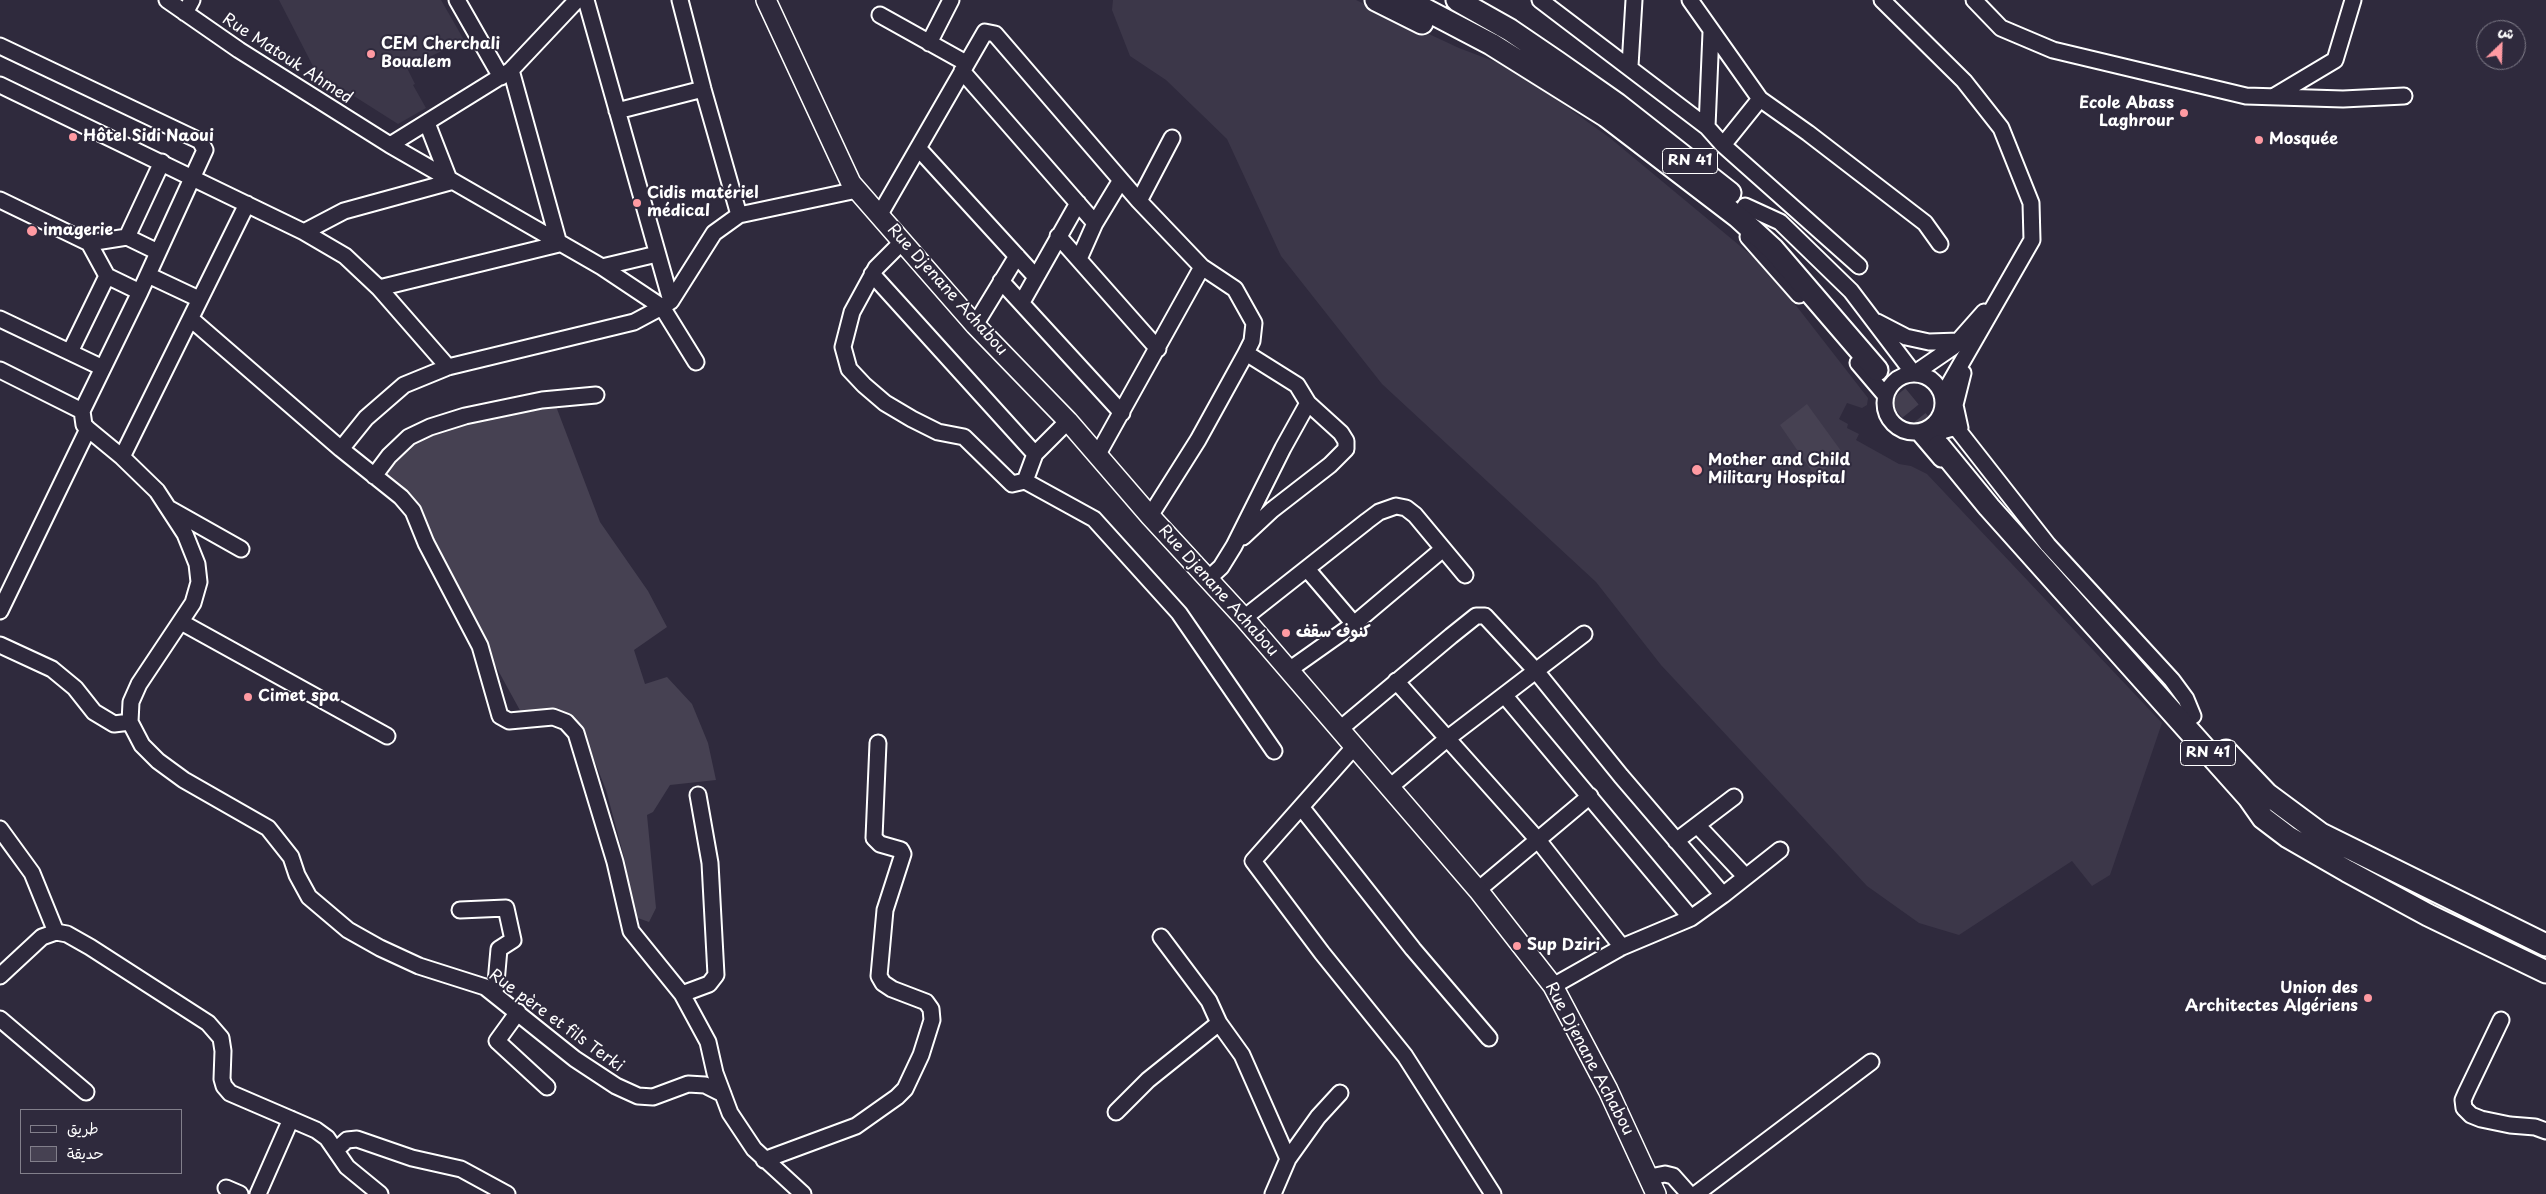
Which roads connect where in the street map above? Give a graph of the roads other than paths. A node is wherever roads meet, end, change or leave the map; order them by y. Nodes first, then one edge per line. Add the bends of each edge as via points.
1 (167, 0) edge
2 (458, 0) edge
3 (577, 0) edge
4 (586, 0) edge
5 (680, 0) edge
6 (766, 0) edge
7 (951, 0) edge
8 (1376, 0) edge
9 (1407, 0) edge
10 (1457, 0) edge
11 (1540, 0) edge
12 (1634, 0) edge
13 (1690, 0) edge
14 (1882, 0) edge
15 (1974, 0) edge
16 (2353, 0) edge
17 (188, 7) edge
18 (880, 15) dead end
19 (1711, 32) junction
20 (929, 43) junction
21 (0, 46) edge
22 (1523, 66) junction
23 (1630, 66) junction
24 (964, 67) junction
25 (506, 73) junction
26 (0, 85) edge
27 (703, 89) junction
28 (2404, 96) dead end
29 (2273, 97) junction
30 (1760, 100) junction
31 (617, 111) junction
32 (427, 123) junction
33 (1707, 127) junction
34 (1172, 138) dead end
35 (390, 145) junction
36 (1723, 145) junction
37 (918, 148) junction
38 (162, 162) junction
39 (192, 177) junction
40 (1121, 180) junction
41 (450, 182) junction
42 (857, 190) junction
43 (0, 200) edge
44 (1139, 201) junction
45 (1078, 203) junction
46 (246, 204) junction
47 (1739, 209) junction
48 (880, 214) junction
49 (739, 215) junction
50 (1095, 223) junction
51 (304, 232) junction
52 (1058, 236) junction
53 (127, 237) junction
54 (903, 241) junction
55 (89, 244) junction
56 (559, 244) junction
57 (1940, 244) dead end
58 (158, 252) junction
59 (657, 254) junction
60 (1016, 256) junction
61 (1079, 259) junction
62 (1859, 266) dead end
63 (602, 267) junction
64 (1202, 267) junction
65 (872, 274) junction
66 (148, 275) junction
67 (107, 276) junction
68 (1035, 276) junction
69 (1001, 281) junction
70 (379, 288) junction
71 (140, 292) junction
72 (199, 299) junction
73 (1022, 302) junction
74 (666, 304) junction
75 (191, 318) junction
76 (0, 319) edge
77 (1872, 319) junction
78 (975, 326) junction
79 (1964, 346) junction
80 (1158, 349) junction
81 (70, 352) junction
82 (1246, 353) junction
83 (696, 362) dead end
84 (448, 367) junction
85 (103, 368) junction
86 (1884, 368) junction
87 (0, 370) edge
88 (1914, 373) junction
89 (596, 395) dead end
90 (1943, 395) junction
91 (1886, 396) junction
92 (1308, 403) junction
93 (82, 411) junction
94 (1943, 411) junction
95 (1122, 412) junction
96 (1068, 421) junction
97 (88, 429) junction
98 (1918, 432) junction
99 (1947, 439) junction
100 (341, 449) junction
101 (1034, 454) junction
102 (1098, 454) junction
103 (122, 457) junction
104 (374, 476) junction
105 (1025, 481) junction
106 (168, 508) junction
107 (1150, 516) junction
108 (1234, 546) junction
109 (240, 549) dead end
110 (1443, 549) junction
111 (1307, 569) junction
112 (1465, 575) dead end
113 (1208, 579) junction
114 (0, 611) edge
115 (1244, 618) junction
116 (181, 622) junction
117 (1354, 624) junction
118 (1584, 634) dead end
119 (0, 645) edge
120 (1289, 670) junction
121 (1536, 671) junction
122 (1396, 681) junction
123 (1505, 696) junction
124 (2189, 721) junction
125 (130, 722) junction
126 (1340, 729) junction
127 (387, 736) dead end
128 (1448, 738) junction
129 (878, 743) dead end
130 (1355, 746) junction
131 (1274, 751) dead end
132 (1390, 787) junction
133 (698, 795) dead end
134 (1590, 796) junction
135 (1734, 797) dead end
136 (1301, 807) junction
137 (1698, 826) junction
138 (0, 829) edge
139 (1538, 840) junction
140 (1676, 842) junction
141 (1780, 850) dead end
142 (1745, 876) junction
143 (1478, 890) junction
144 (1723, 895) junction
145 (460, 910) dead end
146 (1691, 918) junction
147 (56, 932) junction
148 (2468, 934) junction
149 (1162, 937) dead end
150 (2546, 945) edge
151 (1622, 947) junction
152 (2546, 952) edge
153 (2546, 972) edge
154 (0, 976) edge
155 (1554, 986) junction
156 (495, 994) junction
157 (682, 994) junction
158 (518, 1012) junction
159 (0, 1019) edge
160 (2501, 1020) dead end
161 (1219, 1023) junction
162 (1489, 1038) dead end
163 (1870, 1062) dead end
164 (547, 1087) dead end
165 (86, 1092) dead end
166 (723, 1094) junction
167 (1340, 1094) dead end
168 (1116, 1112) dead end
169 (291, 1119) junction
170 (2546, 1132) edge
171 (336, 1150) junction
172 (1288, 1159) junction
173 (764, 1160) junction
174 (1654, 1186) edge
175 (258, 1194) edge
176 (380, 1194) edge
177 (507, 1194) edge
178 (803, 1194) edge
179 (1273, 1194) edge
180 (1493, 1194) edge
181 (1689, 1194) edge
182 (1696, 1194) edge

1 - 17 street, Rue Matouk Ahmed
2 - 25 street
3 - 25 street
4 - 31 street
5 - 27 street
6 - 42 main road, Rue Djenane Achabou via 850,183
7 - 20 street
8 - 22 highway
9 - 22 highway, RN 41 via 1491,44
10 - 47 highway, RN 41 via 1510,30 1610,99
11 - 23 street
12 - 23 street
13 - 19 street
14 - 79 street via 1964,81 2002,128 2031,203 2032,240 2004,290
15 - 29 street via 2001,28 2053,50 2246,96
16 - 29 street via 2335,60
17 - 35 street, Rue Matouk Ahmed via 247,56
18 - 20 street
19 - 30 street
19 - 33 street
20 - 24 street
21 - 39 street via 200,141 205,150
22 - 47 highway, RN 41 via 1606,116
23 - 33 street
24 - 37 street
24 - 40 street via 985,32 995,34
24 - 45 street
25 - 32 street
25 - 56 street
26 - 38 street
27 - 31 street
27 - 49 street
28 - 29 street via 2343,99
30 - 36 street
30 - 57 street via 1925,223
31 - 59 street
32 - 35 street
32 - 41 street
33 - 36 street
34 - 44 street
35 - 41 street, Rue Matouk Ahmed
36 - 62 street
37 - 48 street
37 - 60 street
38 - 39 street
38 - 53 street
39 - 46 street
39 - 58 street
40 - 44 street
40 - 50 street
41 - 51 street via 344,211
41 - 56 street, Rue Matouk Ahmed
42 - 48 main road, Rue Djenane Achabou
42 - 49 street
43 - 55 street
44 - 64 street
45 - 50 street
45 - 52 street
46 - 51 street
46 - 72 street
47 - 77 street via 1780,222 1851,292
47 - 86 highway, RN 41 via 1766,223 1791,249
48 - 54 main road, Rue Djenane Achabou
49 - 74 street via 714,233
50 - 61 street
51 - 70 street via 345,256
52 - 61 street
52 - 68 street
53 - 55 street
53 - 58 street
54 - 65 street
54 - 78 main road, Rue Djenane Achabou
55 - 67 street
56 - 63 street, Rue Matouk Ahmed
56 - 70 street
58 - 66 street
59 - 63 street
59 - 74 street
60 - 68 street
60 - 69 street
61 - 80 street
63 - 74 street, Rue Matouk Ahmed
64 - 80 street
64 - 82 street via 1235,290 1248,311 1255,328
65 - 101 street
65 - 105 street via 852,312 843,347 849,369 878,397 912,419 938,432 964,438 1012,484
66 - 71 street
66 - 72 street
67 - 71 street
67 - 81 street
68 - 73 street
69 - 73 street
69 - 78 street
70 - 84 street
71 - 85 street
72 - 75 street
73 - 95 street
74 - 83 street
74 - 84 street via 634,322
75 - 100 street
75 - 103 street
76 - 81 street
77 - 79 street via 1906,337
77 - 86 street
78 - 96 main road, Rue Djenane Achabou
79 - 88 street
79 - 90 street
79 - 99 street via 1956,398 1957,420
80 - 95 street
81 - 85 street
82 - 92 street via 1290,379
82 - 107 street via 1198,440
84 - 100 street via 404,385 366,418
85 - 93 street
86 - 88 street
86 - 91 street
87 - 93 street
88 - 90 street via 1933,380
88 - 91 street via 1893,382
89 - 104 street via 542,400 430,427 409,437
90 - 94 street
91 - 98 street via 1887,413 1895,425
92 - 108 street
92 - 108 street via 1342,433 1346,450 1272,510
93 - 97 street via 84,425
94 - 98 street via 1938,421
94 - 99 street
95 - 102 street
96 - 101 street
96 - 102 main road, Rue Djenane Achabou
97 - 103 street
97 - 114 street
98 - 99 street
99 - 124 highway, RN 41 via 1989,507
100 - 104 street
101 - 105 street
102 - 107 main road, Rue Djenane Achabou
103 - 106 street via 157,491
104 - 157 street via 413,511 426,543 480,646 500,716 509,721 553,718 566,722 576,733 615,862 631,931
105 - 131 street via 1094,519 1107,531 1179,613
106 - 109 street
106 - 116 street via 185,534 197,564 199,582 193,603
107 - 113 main road, Rue Djenane Achabou
108 - 113 street via 1221,567
110 - 111 street via 1415,515 1396,506 1379,512
110 - 112 street
110 - 117 street
111 - 115 street
111 - 117 street
113 - 115 main road, Rue Djenane Achabou
115 - 120 main road, Rue Djenane Achabou
116 - 125 street via 139,684 131,702
116 - 127 street
117 - 120 street
118 - 121 street
119 - 125 street via 52,669 75,688 94,712 114,724
120 - 126 main road, Rue Djenane Achabou
121 - 122 street via 1489,619 1481,615
121 - 123 street
121 - 140 street
122 - 126 street
122 - 128 street
123 - 128 street
123 - 134 street
124 - 148 highway, RN 41 via 2273,826 2347,871
124 - 150 highway, RN 41 via 2266,794 2321,834
125 - 156 street, Rue père et fils Terki via 142,745 158,761 184,780 268,828 291,857 309,897 348,930 419,966 472,982
126 - 130 main road, Rue Djenane Achabou
128 - 132 street
128 - 139 street
129 - 173 street via 874,838 904,854 885,910 879,976 892,989 926,1002 931,1009 932,1020 921,1056 905,1089 897,1097 856,1126
130 - 132 main road, Rue Djenane Achabou
130 - 136 street
132 - 143 main road, Rue Djenane Achabou
133 - 157 street via 710,863 716,975 709,984
134 - 139 street
134 - 146 street
135 - 137 street
136 - 162 street via 1412,948
136 - 180 street via 1253,861 1405,1056
137 - 140 street
137 - 142 street
138 - 147 street via 32,873
139 - 143 street
139 - 151 street
140 - 144 street
141 - 142 street
142 - 144 street
143 - 155 main road, Rue Djenane Achabou
144 - 146 street
145 - 156 street via 506,908 513,940 498,949
146 - 151 street
147 - 154 street via 42,937
147 - 169 street via 67,934 90,947 208,1023 221,1038 224,1051 222,1079 230,1093
148 - 152 highway via 2468,922 2476,920
148 - 153 highway, RN 41
149 - 161 street via 1209,1001
151 - 155 street
155 - 174 main road, Rue Djenane Achabou
156 - 158 street, Rue père et fils Terki
157 - 166 street via 708,1042
158 - 164 street via 497,1041
158 - 166 street, Rue père et fils Terki via 576,1059 616,1086 638,1096 653,1097 688,1084 705,1085
159 - 165 street
160 - 170 street via 2463,1100 2464,1108 2481,1119 2535,1126
161 - 168 street via 1148,1080
161 - 172 street via 1242,1055
163 - 182 street
166 - 173 street via 730,1113
167 - 172 street via 1318,1117
169 - 171 street via 316,1130
169 - 175 street
171 - 176 street via 347,1166
171 - 177 street via 347,1140 358,1139 412,1158 461,1169
172 - 179 street
173 - 178 street
174 - 181 street via 1665,1174 1673,1176

